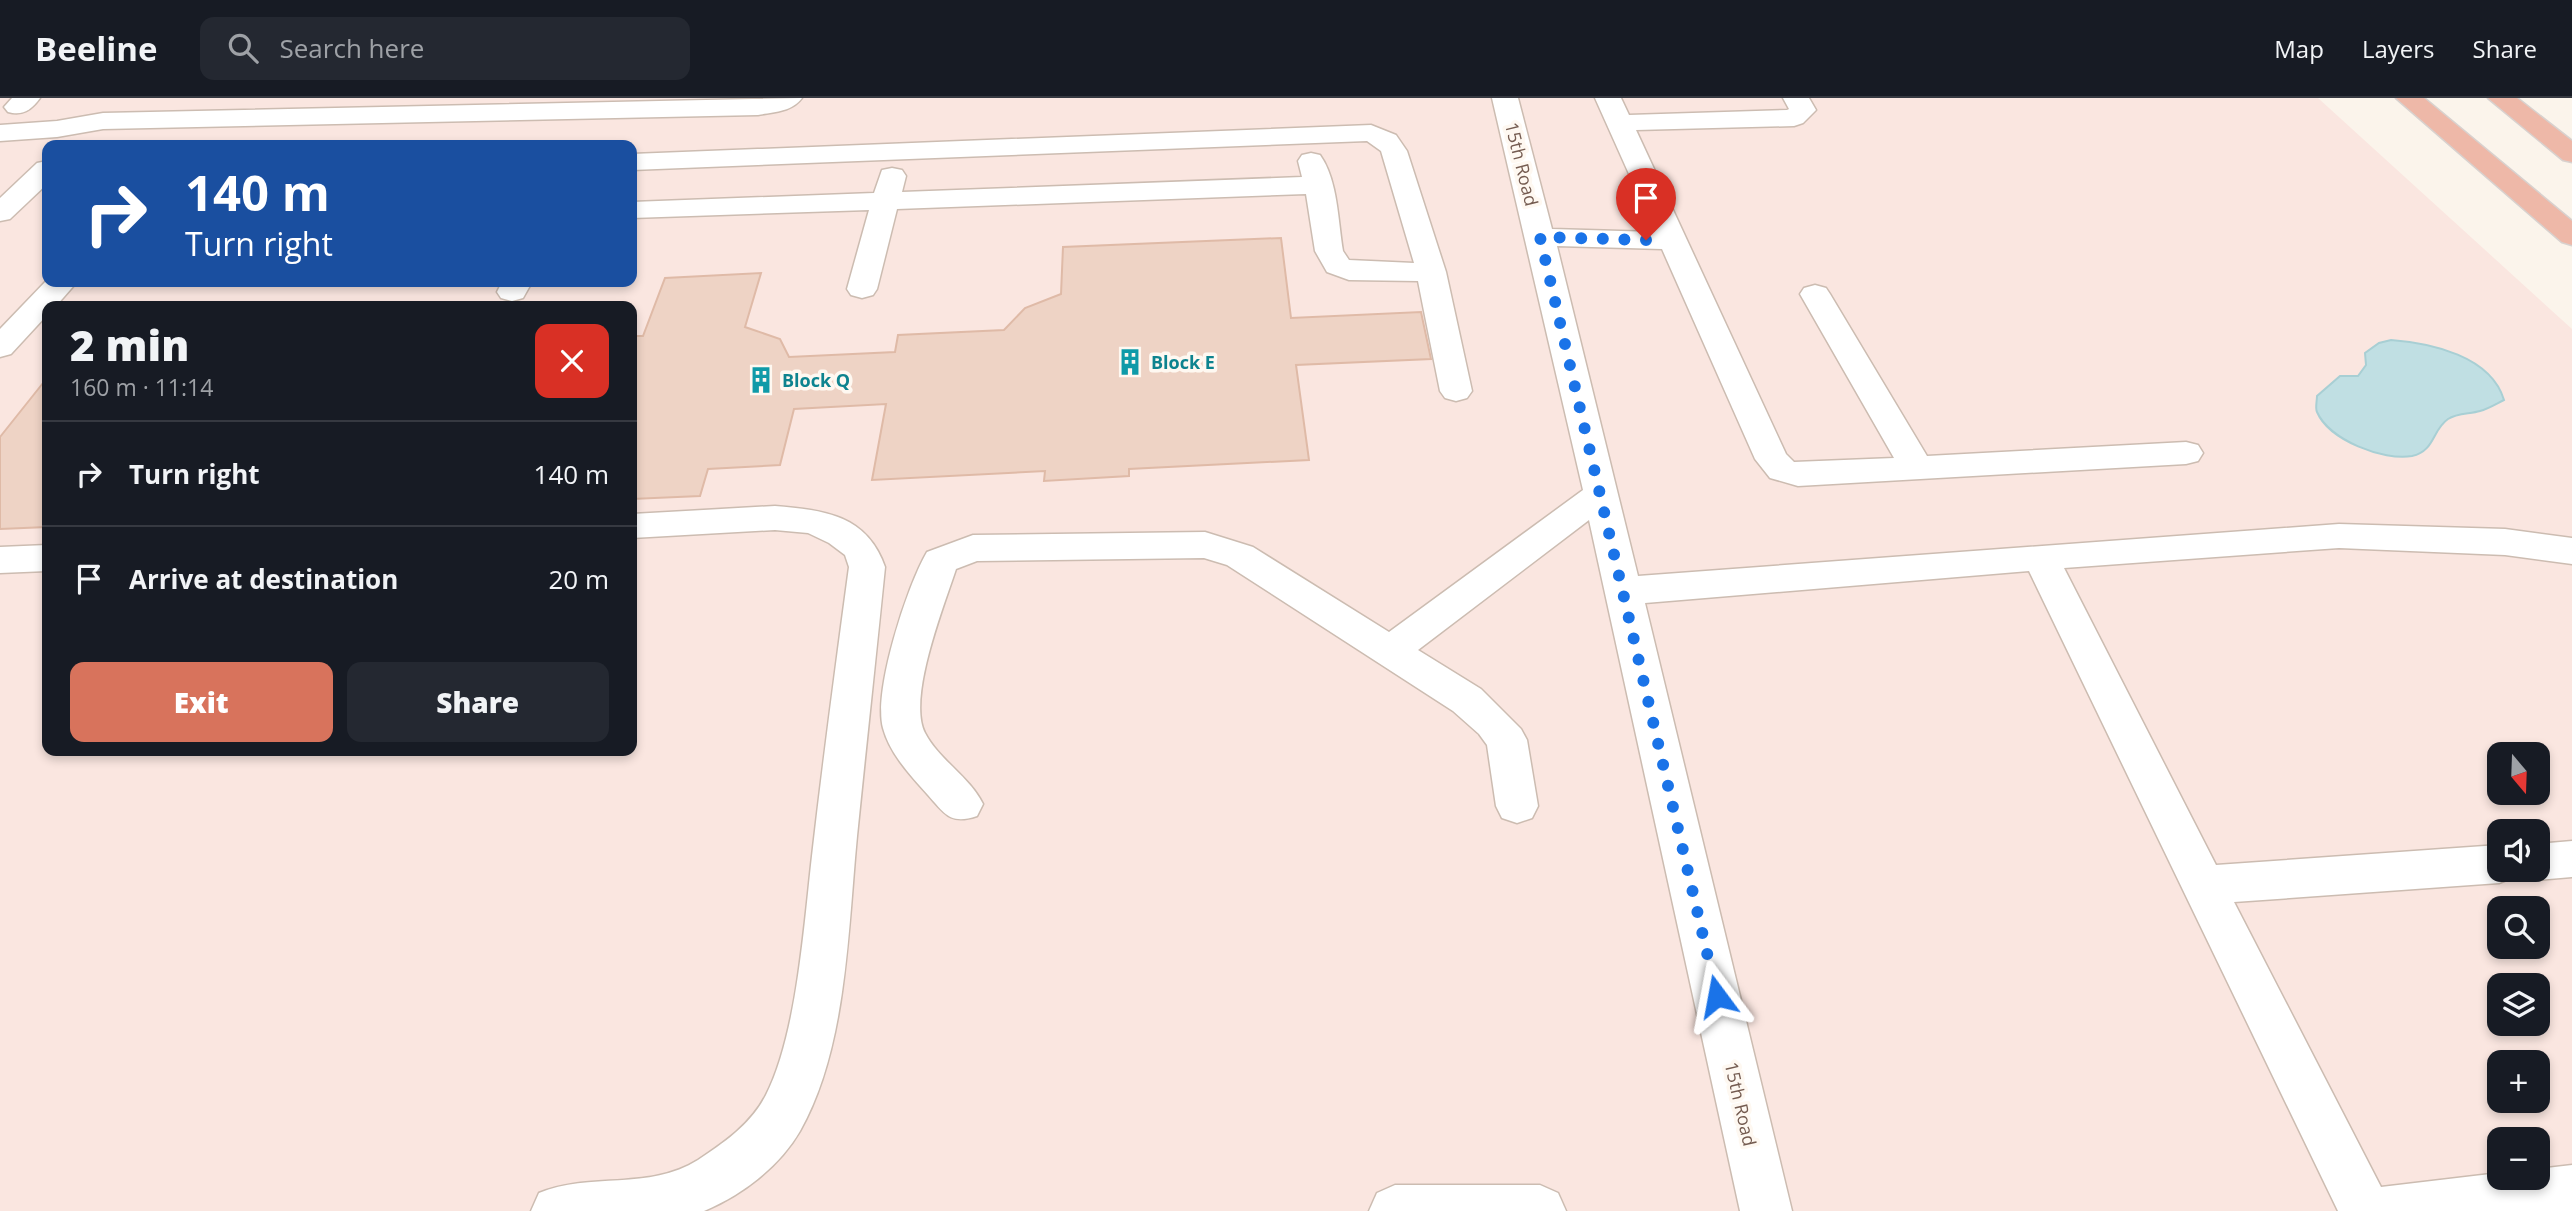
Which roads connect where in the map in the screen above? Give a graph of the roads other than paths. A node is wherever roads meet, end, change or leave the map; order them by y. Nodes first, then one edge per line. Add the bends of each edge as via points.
1 (789, 98) edge
2 (1505, 98) edge
3 (1796, 98) edge
4 (2409, 98) edge
5 (2501, 98) edge
6 (126, 100) edge
7 (15, 104) edge
8 (1710, 109) edge
9 (1613, 111) edge
10 (103, 121) junction
11 (0, 133) edge
12 (1302, 135) junction
13 (81, 140) edge
14 (901, 145) junction
15 (2572, 154) edge
16 (637, 162) edge
17 (1318, 185) junction
18 (885, 201) junction
19 (637, 210) edge
20 (2572, 236) edge
21 (1540, 237) junction
22 (1672, 241) junction
23 (1431, 272) junction
24 (57, 287) edge
25 (862, 289) dead end
26 (1815, 294) dead end
27 (44, 301) edge
28 (42, 303) edge
29 (0, 347) edge
30 (1456, 391) dead end
31 (2186, 453) dead end
32 (1917, 468) junction
33 (1602, 493) junction
34 (637, 526) edge
35 (2572, 551) edge
36 (2040, 557) junction
37 (42, 558) edge
38 (0, 560) edge
39 (1625, 591) junction
40 (1390, 651) junction
41 (962, 804) dead end
42 (1517, 806) dead end
43 (2572, 859) edge
44 (2550, 861) edge
45 (2487, 865) edge
46 (2203, 885) junction
47 (2572, 1191) edge
48 (557, 1211) edge
49 (1395, 1211) edge
50 (1540, 1211) edge
51 (1766, 1211) edge
52 (2365, 1211) edge
53 (2386, 1211) edge

1 - 10 street via 758,107
2 - 21 street, 15th Road
3 - 8 street via 1803,110 1794,118
4 - 20 highway
5 - 15 highway
6 - 7 street
6 - 10 street
8 - 9 street
9 - 22 street
10 - 11 street
10 - 13 street
12 - 14 street
12 - 17 street
12 - 23 street via 1366,132 1390,145
14 - 16 street
14 - 18 street
17 - 18 street
17 - 23 street via 1329,251 1337,266 1349,271
18 - 19 street
18 - 25 street
21 - 22 street
21 - 33 street, 15th Road
22 - 32 street via 1772,459 1782,470 1798,475
23 - 30 street
24 - 27 street
26 - 32 street
28 - 29 street
31 - 32 street
33 - 39 street, 15th Road
33 - 40 street
34 - 48 street via 775,518 814,521 861,549 867,567 817,990 801,1065 786,1107 765,1140 692,1194 658,1205
35 - 36 street via 2505,542 2339,536
36 - 39 street
36 - 46 street
37 - 38 street
39 - 51 street, 15th Road
40 - 41 street via 1240,556 1205,545 973,548 940,561 901,687 903,728 921,757
40 - 42 street via 1467,700 1507,740
43 - 44 street
45 - 46 street
46 - 52 street
47 - 53 street
49 - 50 street

